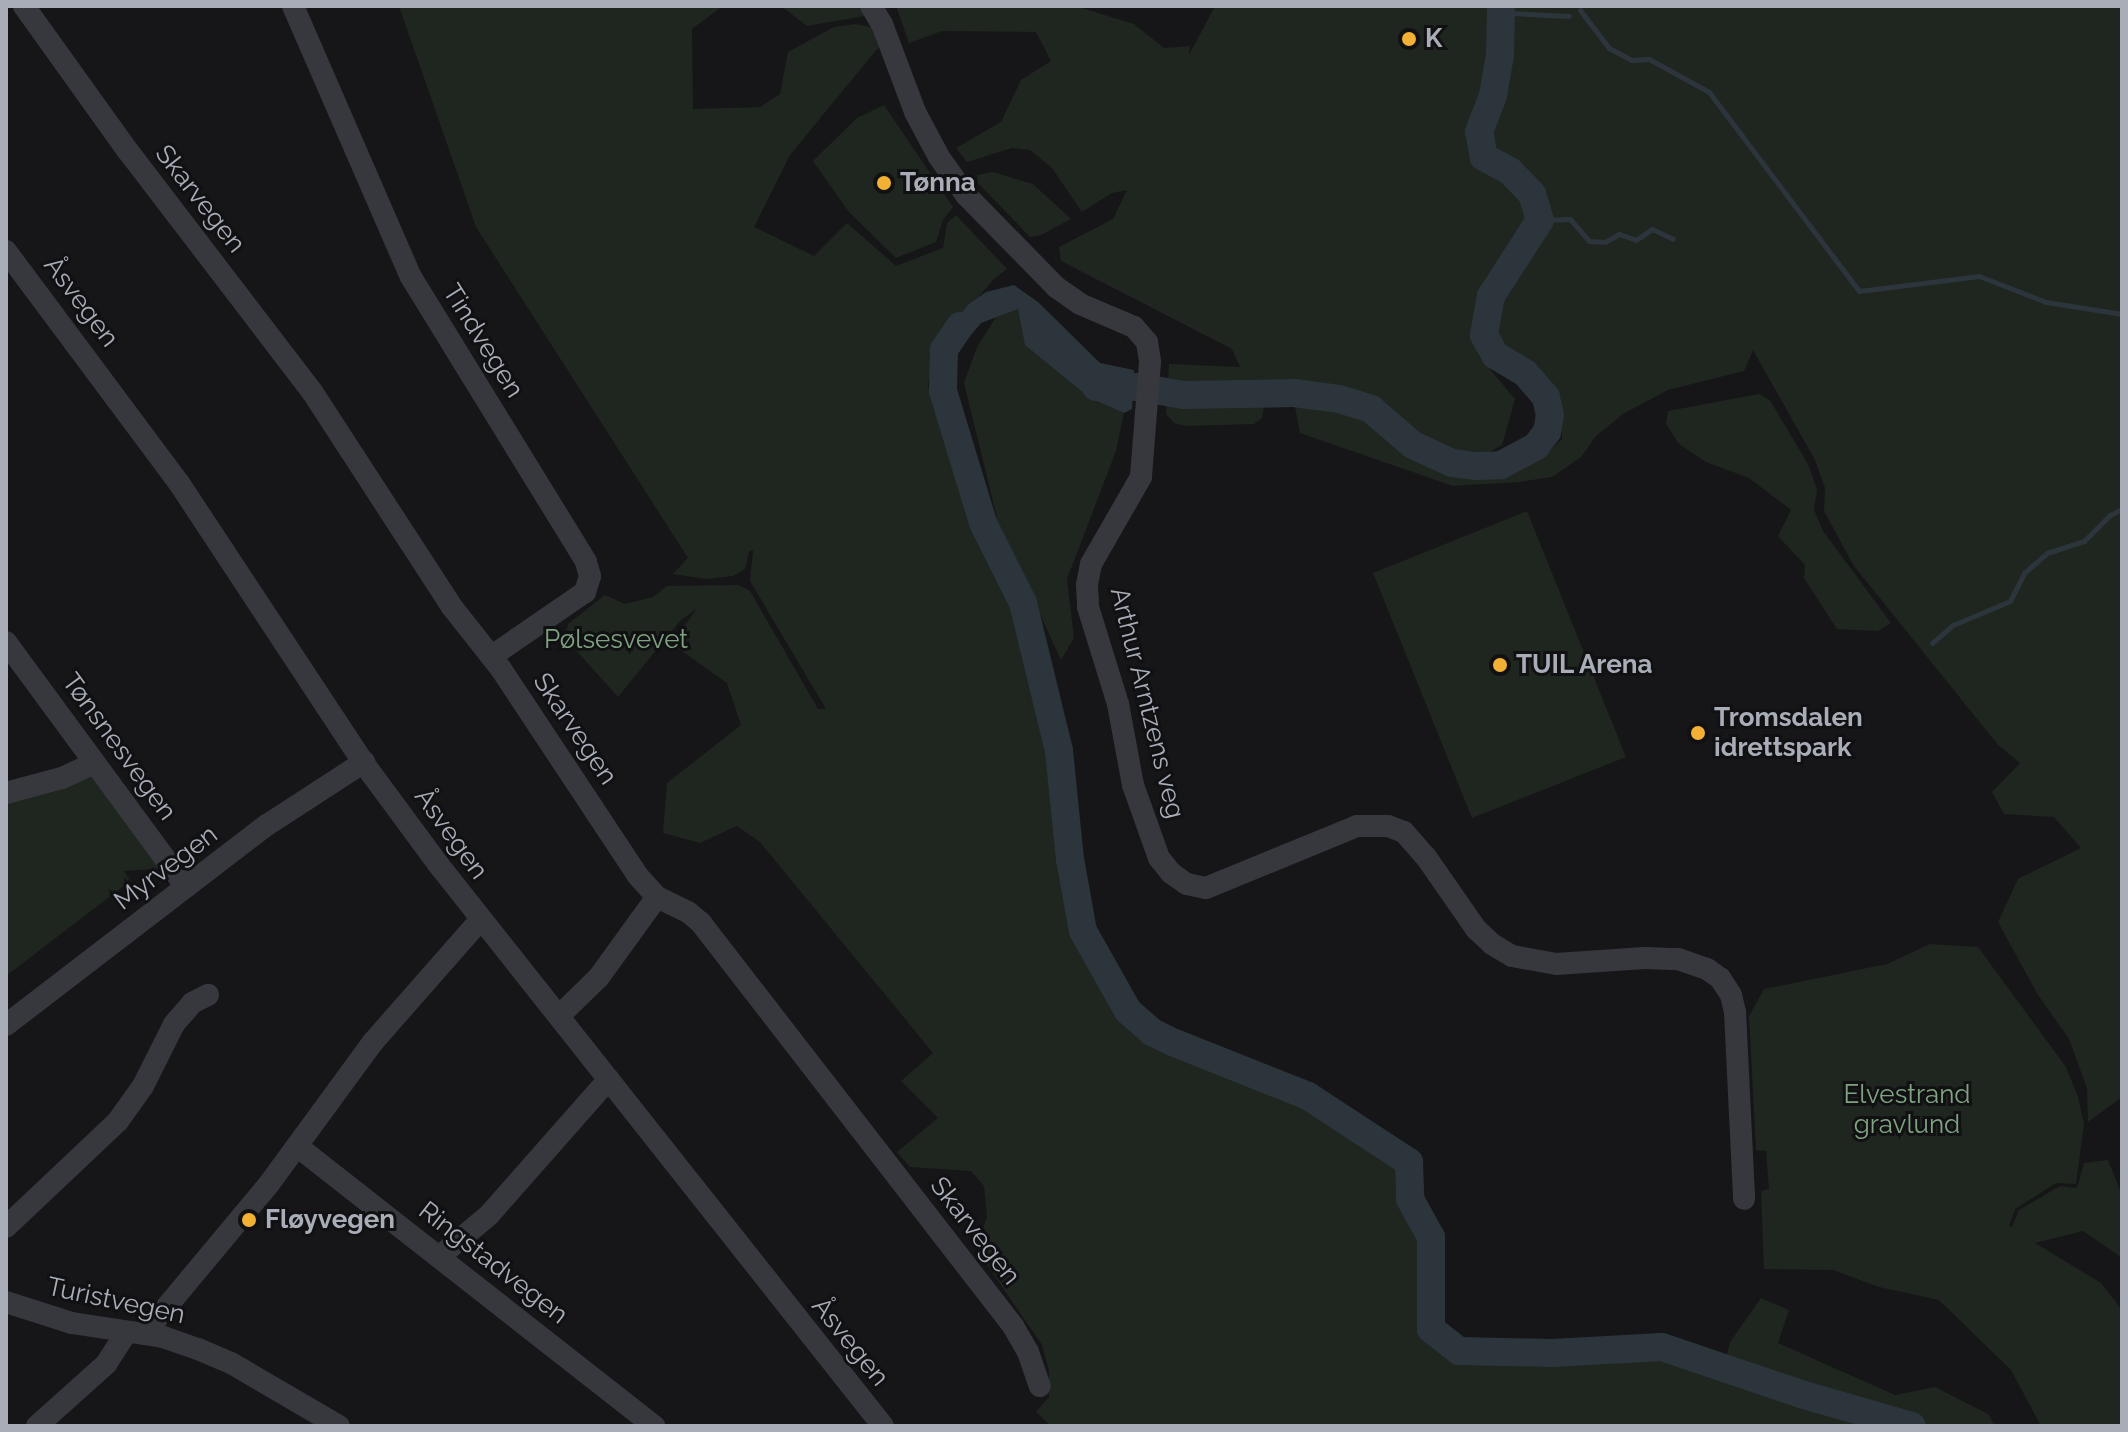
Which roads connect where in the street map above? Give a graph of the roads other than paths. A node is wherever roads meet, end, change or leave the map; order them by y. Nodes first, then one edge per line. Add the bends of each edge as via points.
1 (24, 6) edge
2 (293, 6) edge
3 (871, 6) edge
4 (6, 251) edge
5 (6, 642) edge
6 (492, 656) junction
7 (364, 762) junction
8 (94, 763) junction
9 (6, 793) edge
10 (186, 887) junction
11 (657, 897) junction
12 (480, 920) junction
13 (208, 995) dead end
14 (560, 1015) junction
15 (6, 1025) edge
16 (609, 1079) junction
17 (297, 1146) junction
18 (1744, 1199) dead end
19 (6, 1227) edge
20 (440, 1256) junction
21 (6, 1302) edge
22 (136, 1333) junction
23 (1040, 1386) dead end
24 (37, 1426) edge
25 (339, 1426) edge
26 (654, 1426) edge
27 (883, 1426) edge

1 - 6 street, Skarvegen via 293,364 452,607
2 - 6 street, Tindvegen via 411,277 586,562 590,576 585,592
3 - 18 street, Arthur Arntzens veg via 928,138 966,195 1056,287 1141,333 1149,348 1141,477 1095,555 1087,585 1088,607 1124,726 1133,785 1159,858 1187,884 1206,888 1348,829 1371,823 1388,826 1404,832 1476,929 1512,956 1556,964 1678,959 1707,969 1720,978 1735,1012
4 - 7 street, Åsvegen via 179,483
5 - 8 street, Tønsnesvegen
6 - 11 street, Skarvegen
7 - 10 street, Myrvegen via 267,825
7 - 12 street, Åsvegen
8 - 9 street
8 - 10 street, Tønsnesvegen
10 - 15 street, Myrvegen
11 - 14 street via 599,977
11 - 23 street, Skarvegen via 701,923 1016,1331
12 - 14 street, Åsvegen
12 - 17 street via 373,1042
13 - 19 street via 192,1003 174,1024 143,1086 118,1121
14 - 16 street, Åsvegen
16 - 20 street via 489,1215
16 - 27 street, Åsvegen
17 - 20 street, Ringstadvegen
17 - 22 street
20 - 26 street, Ringstadvegen
21 - 22 street, Turistvegen via 72,1323
22 - 24 street
22 - 25 street, Turistvegen via 180,1342 231,1363

